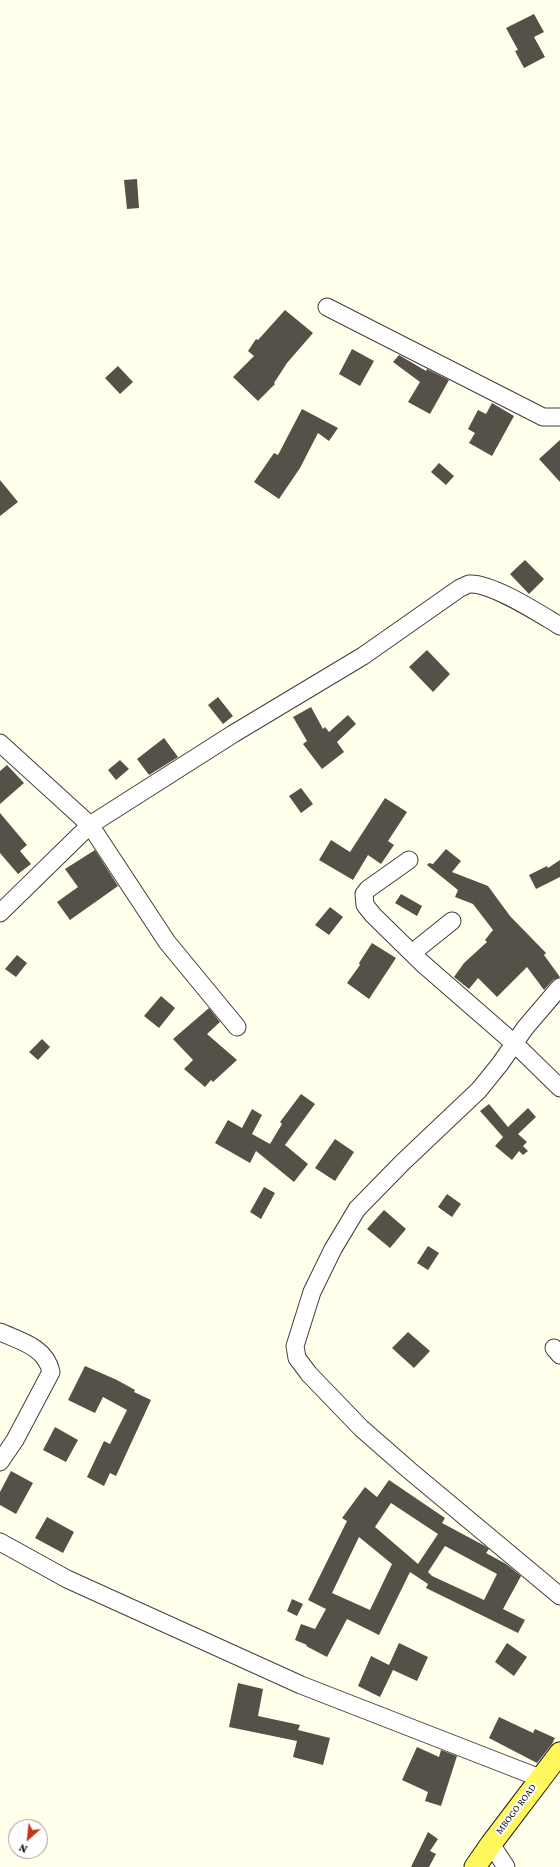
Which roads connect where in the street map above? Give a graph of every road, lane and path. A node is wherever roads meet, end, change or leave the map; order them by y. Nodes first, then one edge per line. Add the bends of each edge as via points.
1 (327, 307) dead end
2 (560, 417) edge
3 (560, 626) edge
4 (0, 743) edge
5 (90, 825) junction
6 (409, 860) dead end
7 (0, 913) edge
8 (452, 922) dead end
9 (412, 953) junction
10 (560, 987) edge
11 (237, 1027) dead end
12 (515, 1044) junction
13 (560, 1088) edge
14 (0, 1332) edge
15 (0, 1462) edge
16 (1, 1548) edge
17 (560, 1596) edge
18 (560, 1753) edge
19 (540, 1778) junction
20 (491, 1844) junction
21 (475, 1867) edge
22 (506, 1867) edge

1 - 2 street via 543,417
3 - 5 street via 497,592 469,584 363,656 233,734
4 - 5 street
5 - 7 street
5 - 11 street via 167,942
6 - 9 street via 364,894 365,905 369,911
8 - 9 street
9 - 12 street
10 - 12 street via 525,1028
12 - 13 street
12 - 17 street via 479,1090 358,1209 333,1249 312,1292 295,1346 297,1358 309,1374 361,1428
14 - 15 street via 40,1351 49,1362 51,1372 15,1440
16 - 19 street via 301,1685
18 - 19 main road, MBOGO ROAD
19 - 20 main road, MBOGO ROAD
20 - 21 main road, MBOGO ROAD
20 - 22 street

